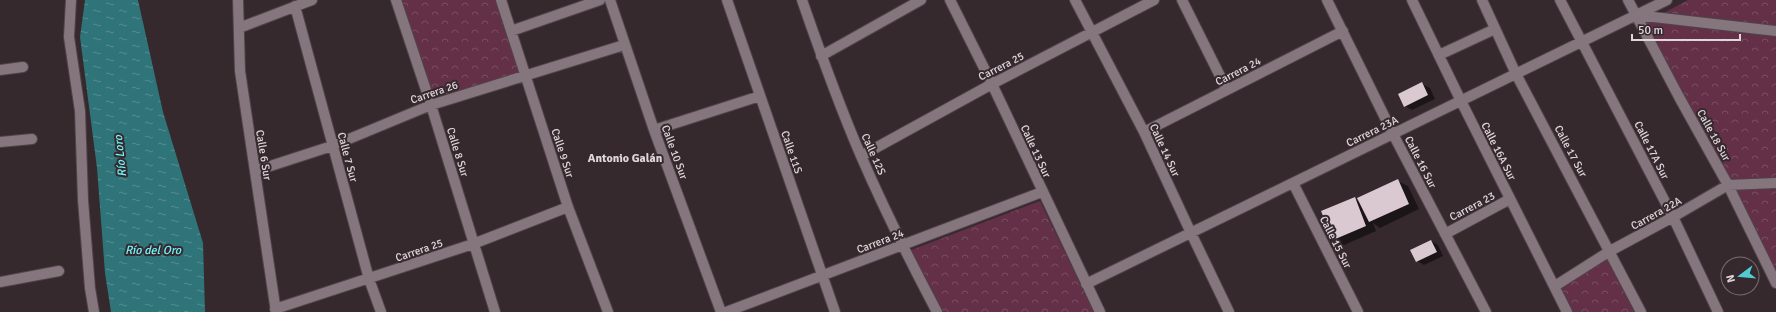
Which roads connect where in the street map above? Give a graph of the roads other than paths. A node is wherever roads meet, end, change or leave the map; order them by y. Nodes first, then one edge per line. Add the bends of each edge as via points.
1 (71, 0) edge
2 (238, 0) edge
3 (312, 0) edge
4 (396, 0) edge
5 (501, 0) edge
6 (600, 0) edge
7 (610, 0) edge
8 (727, 0) edge
9 (802, 0) edge
10 (921, 0) edge
11 (950, 0) edge
12 (1075, 0) edge
13 (1154, 0) edge
14 (1182, 0) edge
15 (1327, 0) edge
16 (1412, 0) edge
17 (1482, 0) edge
18 (1560, 0) edge
19 (1628, 0) edge
20 (1667, 0) edge
21 (295, 6) junction
22 (1636, 16) junction
23 (239, 28) junction
24 (1495, 29) junction
25 (511, 31) junction
26 (1343, 31) junction
27 (1776, 31) edge
28 (1092, 33) junction
29 (1583, 41) junction
30 (624, 45) junction
31 (1439, 55) junction
32 (821, 56) junction
33 (23, 67) dead end
34 (0, 70) edge
35 (1516, 74) junction
36 (526, 75) junction
37 (992, 84) junction
38 (1227, 90) junction
39 (760, 96) junction
40 (1461, 101) junction
41 (431, 105) junction
42 (654, 130) junction
43 (1144, 132) junction
44 (1393, 134) junction
45 (32, 139) dead end
46 (0, 142) edge
47 (332, 146) junction
48 (861, 156) junction
49 (255, 171) junction
50 (1293, 183) junction
51 (1776, 183) edge
52 (1728, 185) junction
53 (1042, 192) junction
54 (1510, 199) junction
55 (568, 206) junction
56 (1673, 217) junction
57 (1191, 233) junction
58 (1445, 234) junction
59 (473, 244) junction
60 (903, 245) junction
61 (1610, 252) junction
62 (59, 271) dead end
63 (822, 276) junction
64 (369, 279) junction
65 (0, 282) edge
66 (1776, 283) edge
67 (1086, 284) junction
68 (1555, 286) junction
69 (276, 311) edge
70 (94, 312) edge
71 (381, 312) edge
72 (495, 312) edge
73 (608, 312) edge
74 (721, 312) edge
75 (726, 312) edge
76 (835, 312) edge
77 (937, 312) edge
78 (1100, 312) edge
79 (1229, 312) edge
80 (1358, 312) edge
81 (1485, 312) edge
82 (1567, 312) edge
83 (1641, 312) edge
84 (1718, 312) edge

1 - 70 street via 69,37 80,111 84,207
2 - 23 street, Calle 6 Sur
3 - 21 street
4 - 41 street, Calle 8 Sur
5 - 25 street, Calle 9 Sur
6 - 25 street
7 - 30 street, Calle 10 Sur
8 - 39 street, Calle 11S
9 - 32 street, Calle 12S
10 - 32 street
11 - 37 street, Calle 13 Sur
12 - 28 street, Calle 14 Sur
13 - 28 street, Carrera 25
14 - 38 street
15 - 26 street, Calle 16 Sur
16 - 31 street, Calle 16A Sur
17 - 24 street, Calle 17 Sur
18 - 29 street, Calle 17A Sur
19 - 22 street, Calle 18 Sur
20 - 22 street, Carrera 23A
21 - 23 street
21 - 47 street, Calle 7 Sur
22 - 27 street
22 - 29 street, Carrera 23A
22 - 52 street, Calle 18 Sur
23 - 49 street, Calle 6 Sur via 240,71
24 - 31 street
24 - 35 street, Calle 17 Sur
25 - 36 street, Calle 9 Sur
26 - 38 street, Carrera 24
26 - 44 street, Calle 16 Sur
28 - 37 street, Carrera 25
28 - 43 street, Calle 14 Sur
29 - 35 street, Carrera 23A
29 - 56 street, Calle 17A Sur
30 - 36 street, Carrera 26
30 - 42 street, Calle 10 Sur
31 - 40 street, Calle 16A Sur
32 - 48 street, Calle 12S
33 - 34 street
35 - 40 street, Carrera 23A
35 - 61 street, Calle 17 Sur
36 - 41 street, Carrera 26
36 - 55 street, Calle 9 Sur
37 - 48 street, Carrera 25
37 - 53 street, Calle 13 Sur
38 - 43 street, Carrera 24
39 - 42 street
39 - 63 street, Calle 11S
40 - 44 street, Carrera 23A
40 - 54 street, Calle 16A Sur
41 - 47 street, Carrera 26
41 - 59 street, Calle 8 Sur
42 - 74 street, Calle 10 Sur
43 - 57 street, Calle 14 Sur
44 - 50 street, Carrera 23A
44 - 58 street, Calle 16 Sur
45 - 46 street
47 - 49 street, Carrera 26
47 - 64 street, Calle 7 Sur
48 - 60 street, Calle 12S
49 - 69 street, Calle 6 Sur
50 - 57 street, Carrera 23A
50 - 80 street, Calle 15 Sur
51 - 52 street, Carrera 22A
52 - 56 street, Carrera 22A
52 - 66 street, Calle 18 Sur
53 - 60 street, Carrera 24
53 - 67 street, Calle 13 Sur
54 - 58 street, Carrera 23
54 - 68 street, Calle 16A Sur
55 - 59 street, Carrera 25
55 - 73 street, Calle 9 Sur
56 - 61 street, Carrera 22A
56 - 84 street, Calle 17A Sur
57 - 67 street, Carrera 23A
57 - 79 street, Calle 14 Sur
58 - 81 street, Calle 16 Sur
59 - 64 street, Carrera 25
59 - 72 street, Calle 8 Sur
60 - 63 street, Carrera 24
60 - 77 street, Calle 12S
61 - 68 street, Carrera 22A
61 - 83 street, Calle 17 Sur
62 - 65 street
63 - 75 street, Carrera 24
63 - 76 street, Calle 11S
64 - 69 street, Carrera 25
64 - 71 street, Calle 7 Sur
67 - 78 street, Calle 13 Sur
68 - 82 street, Calle 16A Sur

